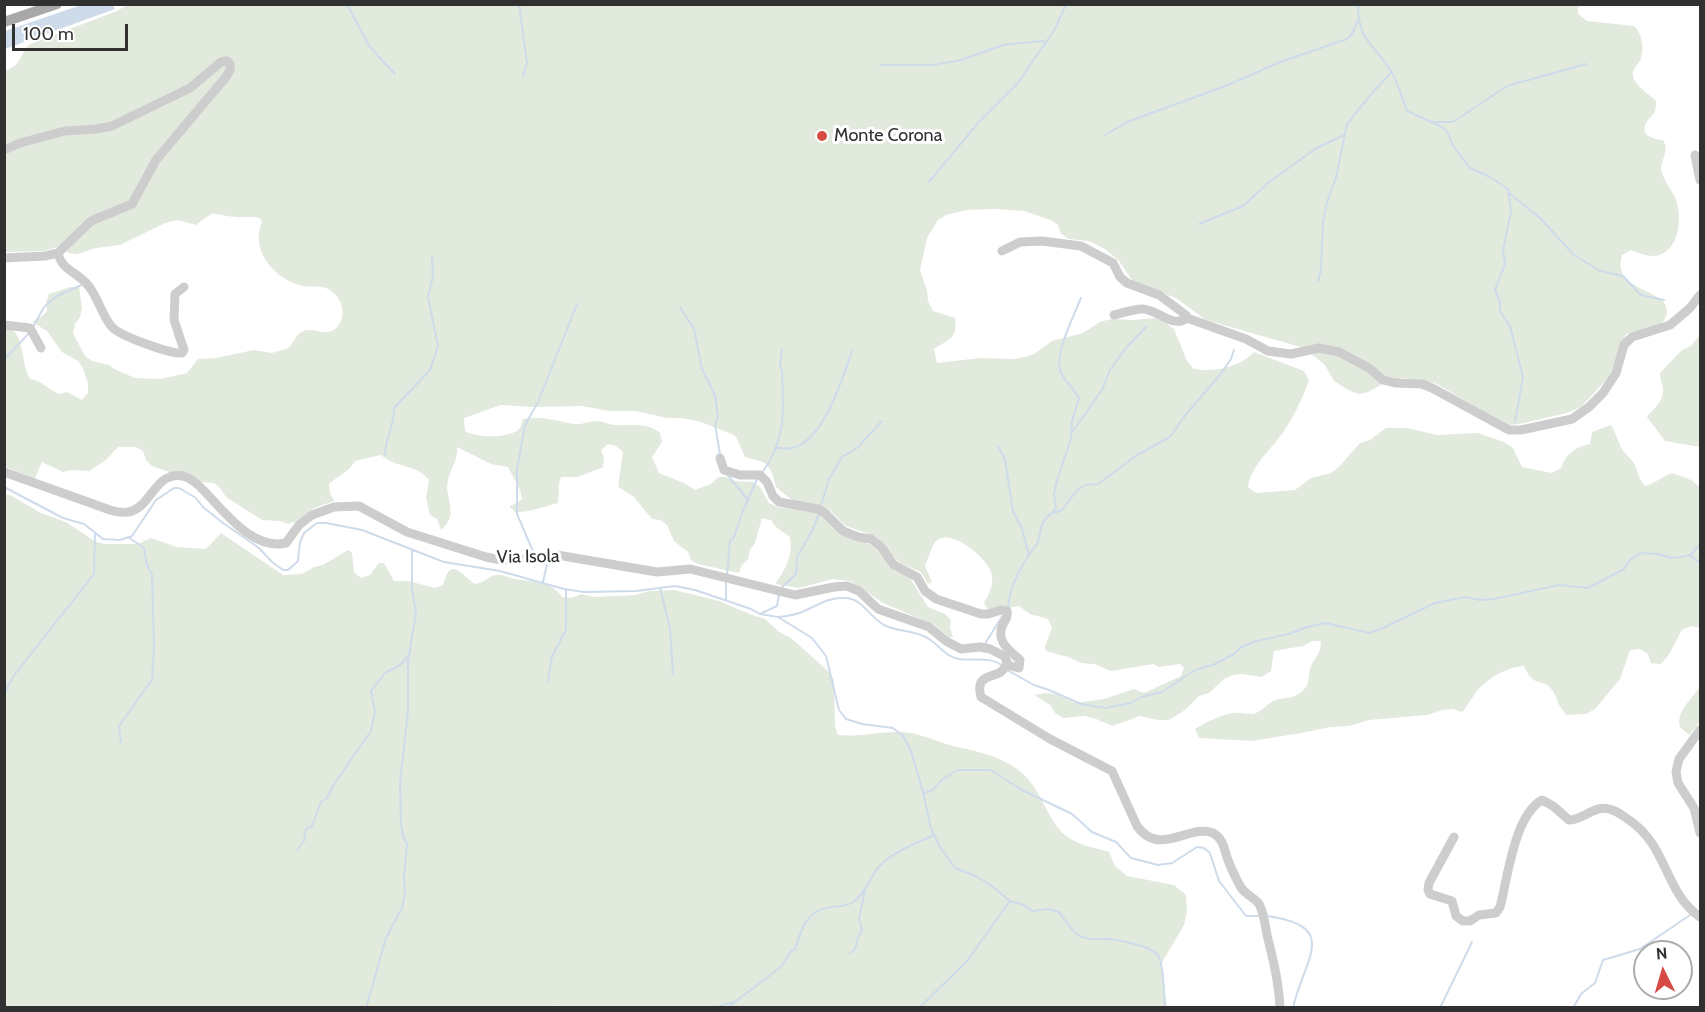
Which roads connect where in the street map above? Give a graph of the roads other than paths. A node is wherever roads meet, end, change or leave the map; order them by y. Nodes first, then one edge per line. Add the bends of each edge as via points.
1 (57, 4) edge
2 (4, 22) edge
3 (4, 150) edge
4 (1695, 155) dead end
5 (1701, 180) edge
6 (1002, 251) dead end
7 (58, 253) junction
8 (4, 258) edge
9 (183, 287) dead end
10 (1701, 295) edge
11 (1114, 315) dead end
12 (1187, 318) junction
13 (4, 325) edge
14 (41, 348) dead end
15 (720, 458) dead end
16 (4, 472) edge
17 (1007, 665) junction
18 (1701, 730) edge
19 (1701, 833) edge
20 (1454, 837) dead end
21 (1701, 917) edge
22 (1280, 1008) edge

1 - 2 main road
3 - 7 street via 65,131 112,126 190,88 221,62 230,64 226,77 156,160 132,204 91,221
4 - 5 street
6 - 12 street via 1020,242 1081,246 1113,263 1127,283 1170,302
7 - 8 street
7 - 9 street via 63,264 87,284 112,328 173,353 184,350 173,306 175,294
10 - 12 street via 1670,325 1632,337 1624,345 1616,373 1589,407 1572,419 1515,430 1497,425 1422,384 1383,380 1339,352 1319,348 1291,354 1268,351
11 - 12 street via 1141,309 1172,321
13 - 14 street via 30,328
15 - 17 street via 724,470 760,475 779,502 818,509 843,531 871,539 894,565 917,577 925,591 936,599 981,614 1007,611 1000,637 1021,665
16 - 17 street, Via Isola via 123,513 137,508 168,478 184,477 194,481 233,521 267,544 286,543 304,520 322,510 346,505 359,506 407,532 501,560 556,555 657,572 690,569 795,595 847,586 859,591 878,609 929,627 961,649 980,647 1004,656
17 - 22 street via 980,683 981,697 1112,771 1142,834 1173,839 1211,832 1220,838 1242,889 1258,903 1262,913
18 - 19 street via 1677,765 1677,777 1694,808
20 - 21 street via 1428,892 1452,901 1456,916 1463,921 1496,913 1500,907 1520,828 1542,800 1569,819 1606,808 1622,814 1656,848 1678,894

